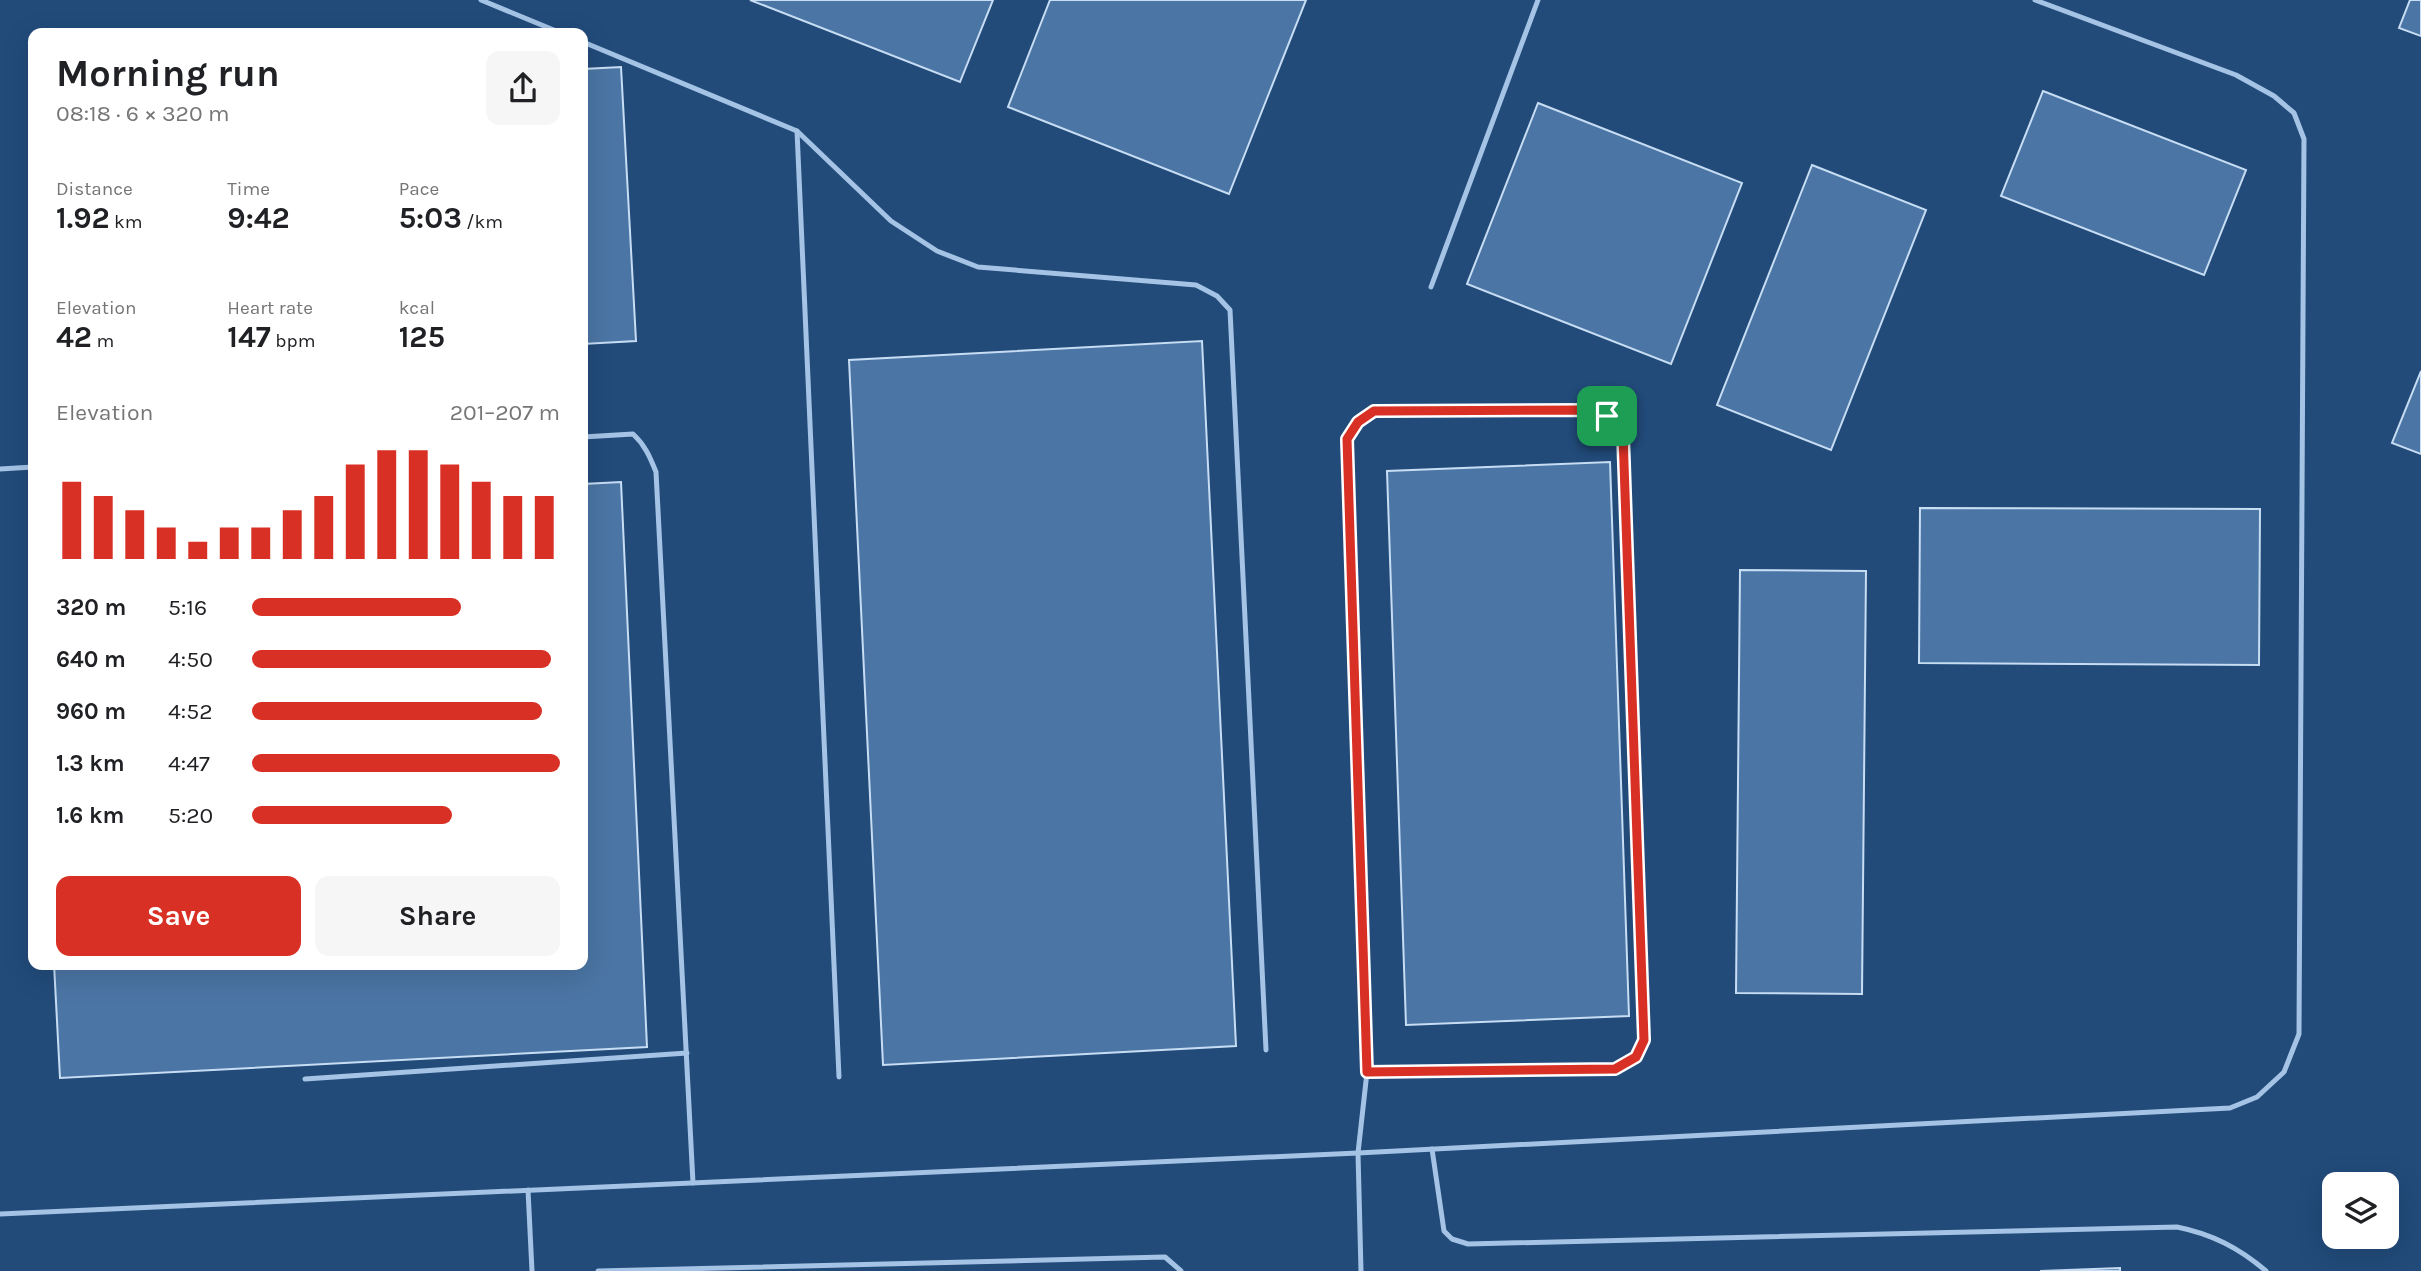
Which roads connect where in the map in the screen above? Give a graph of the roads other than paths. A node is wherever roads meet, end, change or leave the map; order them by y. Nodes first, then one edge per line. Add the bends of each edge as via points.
1 (481, 0) edge
2 (1538, 0) edge
3 (2035, 0) edge
4 (549, 28) edge
5 (588, 44) edge
6 (797, 131) junction
7 (1431, 287) dead end
8 (588, 437) edge
9 (28, 467) edge
10 (0, 469) edge
11 (1266, 1050) dead end
12 (687, 1053) junction
13 (1367, 1072) junction
14 (839, 1077) dead end
15 (305, 1080) dead end
16 (1432, 1149) junction
17 (1358, 1153) junction
18 (693, 1183) junction
19 (528, 1190) junction
20 (0, 1214) edge
21 (533, 1271) edge
22 (598, 1271) edge
23 (1181, 1271) edge
24 (1361, 1271) edge
25 (2266, 1271) edge

1 - 4 lane
2 - 7 lane
3 - 16 lane via 2236,75 2294,113 2304,139 2299,1034 2284,1072 2258,1097 2230,1108
5 - 6 lane
6 - 11 lane via 891,221 937,251 978,267 1196,285 1217,296 1230,310
6 - 14 lane
8 - 12 lane via 633,435 642,442 656,472
9 - 10 lane
12 - 15 lane
12 - 18 lane
13 - 13 lane via 1347,439 1358,422 1374,411 1588,410 1607,416 1623,435 1644,1040 1636,1057 1615,1069
13 - 17 lane
16 - 17 lane
16 - 25 lane via 1444,1231 1451,1239 1468,1244 2177,1227 2204,1232
17 - 18 lane
17 - 24 lane
18 - 19 lane
19 - 20 lane
19 - 21 lane
22 - 23 lane via 1166,1257

